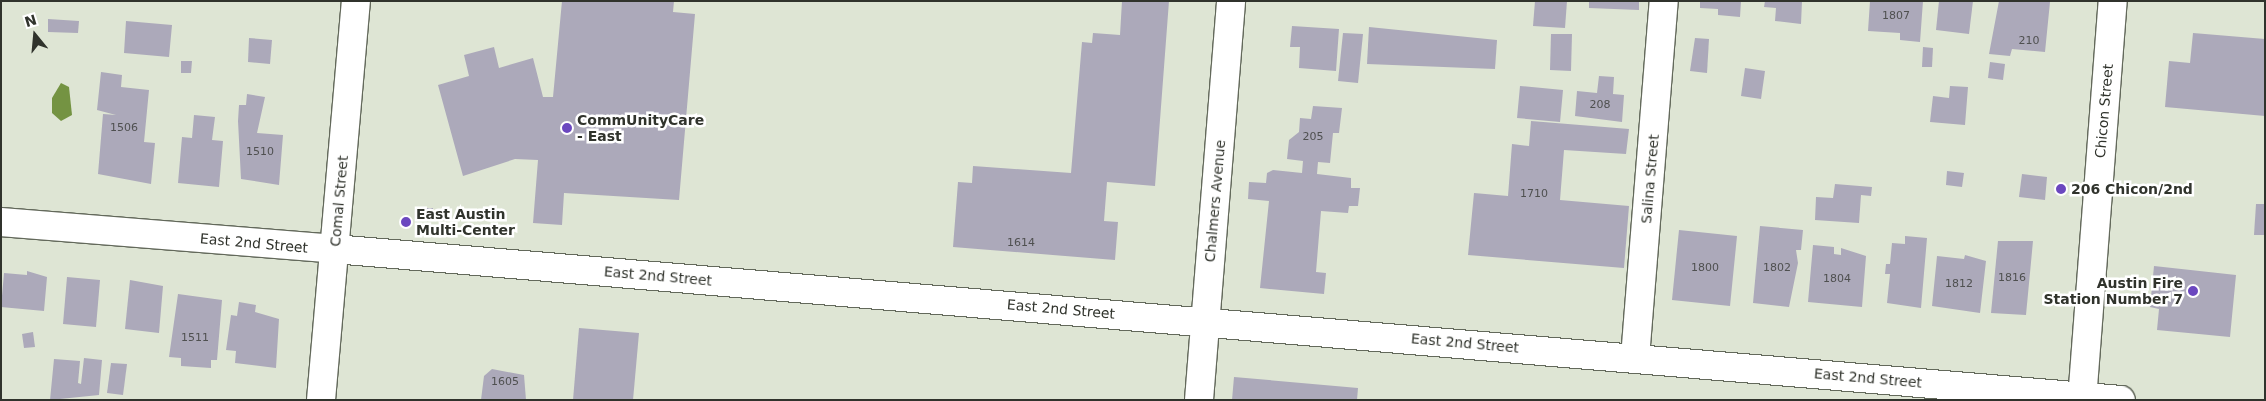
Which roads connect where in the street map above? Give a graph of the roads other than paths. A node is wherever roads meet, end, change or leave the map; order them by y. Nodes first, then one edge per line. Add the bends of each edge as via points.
1 (356, 1) edge
2 (1231, 1) edge
3 (1664, 1) edge
4 (2113, 1) edge
5 (1, 222) edge
6 (334, 249) junction
7 (1205, 321) junction
8 (1635, 358) junction
9 (2082, 398) edge
10 (321, 400) edge
11 (1199, 400) edge
12 (2121, 400) edge

1 - 6 street, Comal Street
2 - 7 street, Chalmers Avenue
3 - 8 street, Salina Street
4 - 9 street, Chicon Street
5 - 6 street, East 2nd Street
6 - 7 street, East 2nd Street
6 - 10 street, Comal Street
7 - 8 street, East 2nd Street
7 - 11 street, Chalmers Avenue
8 - 9 street, East 2nd Street
9 - 12 street, East 2nd Street

